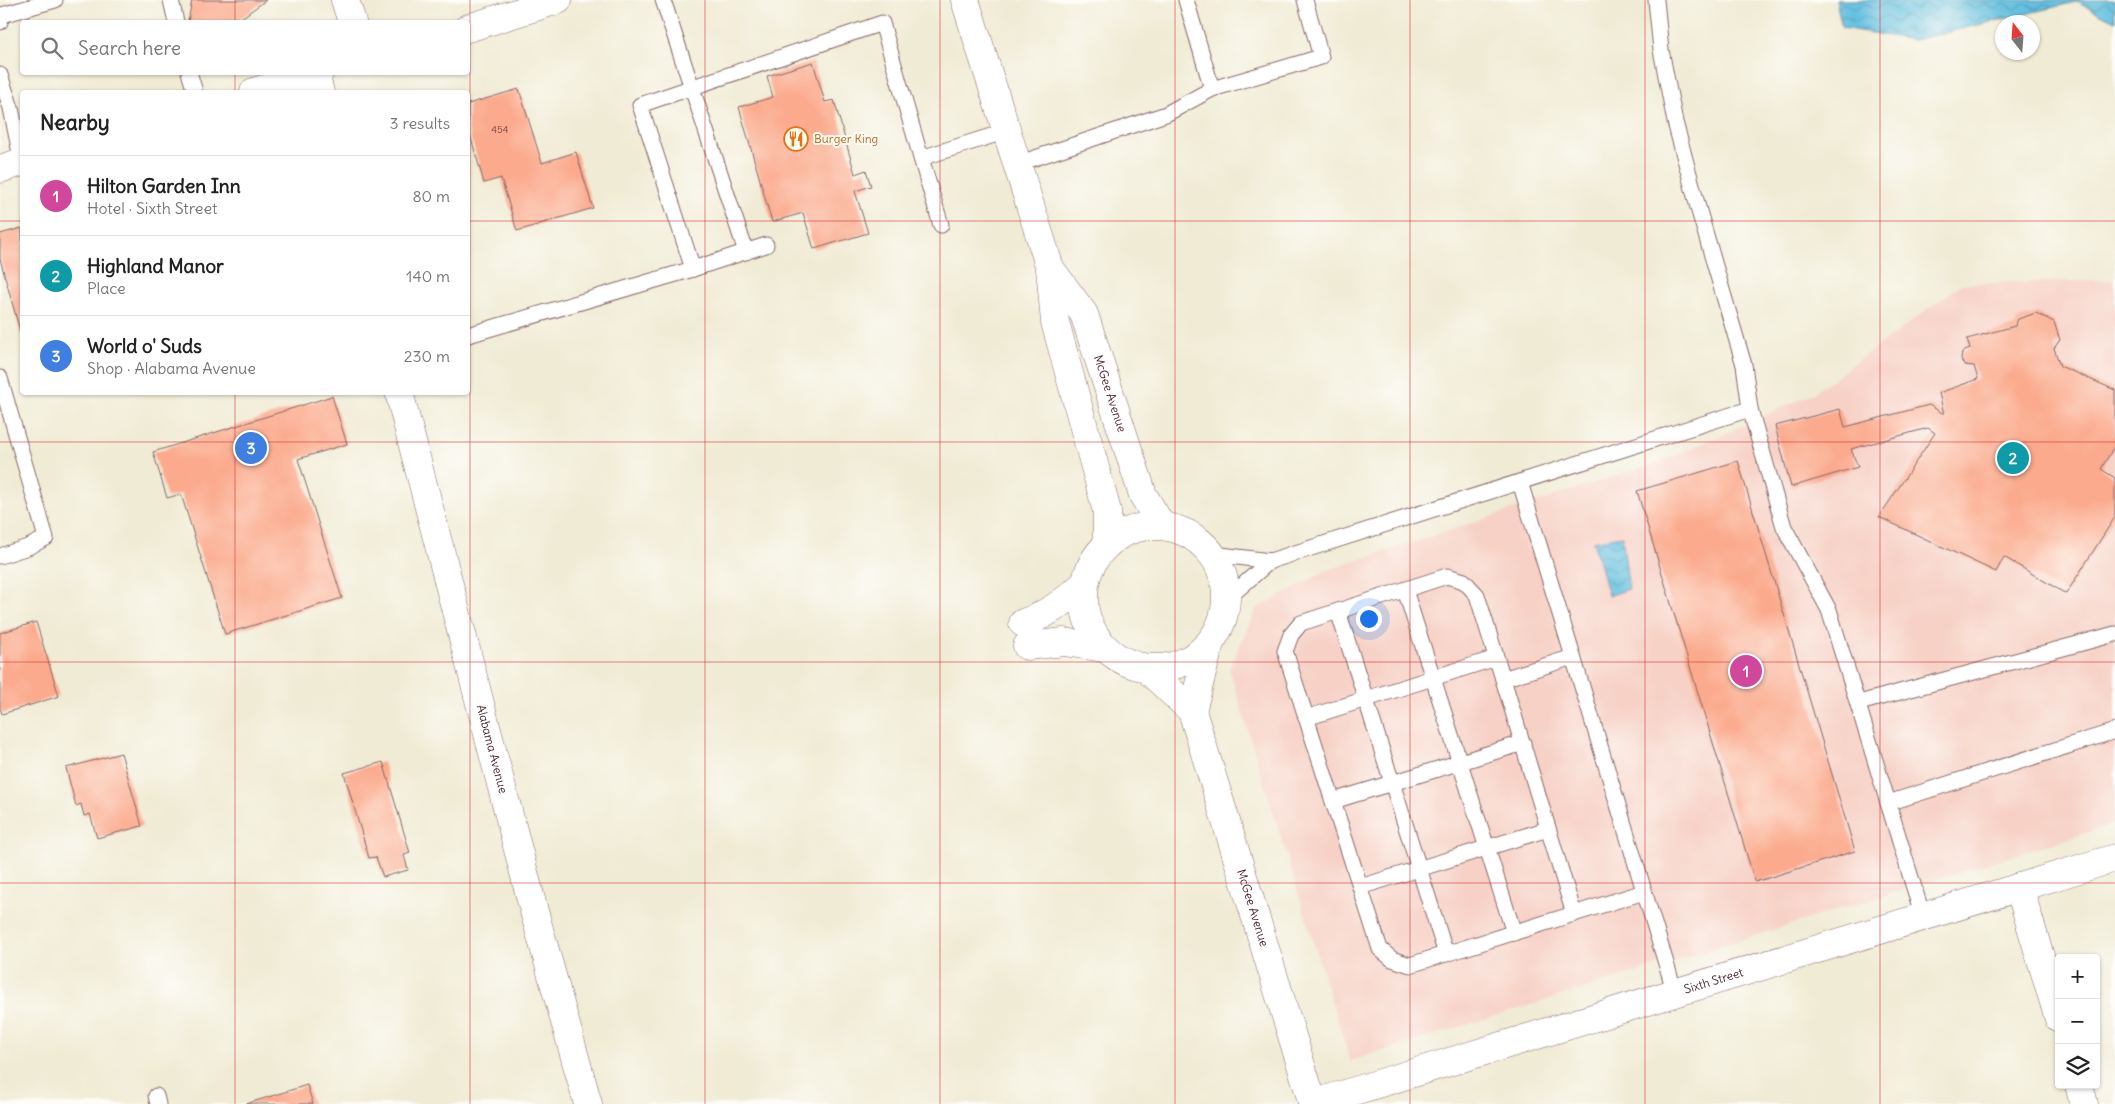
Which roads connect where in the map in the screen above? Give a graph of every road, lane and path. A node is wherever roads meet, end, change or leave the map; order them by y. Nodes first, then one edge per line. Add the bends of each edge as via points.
1 (55, 0) edge
2 (171, 0) edge
3 (345, 0) edge
4 (558, 0) edge
5 (663, 0) edge
6 (965, 0) edge
7 (1186, 0) edge
8 (1305, 0) edge
9 (1656, 0) edge
10 (176, 20) edge
11 (351, 20) edge
12 (0, 22) edge
13 (470, 27) edge
14 (0, 75) edge
15 (190, 75) edge
16 (319, 80) edge
17 (692, 87) junction
18 (1212, 89) junction
19 (194, 90) edge
20 (265, 90) edge
21 (1007, 131) junction
22 (20, 153) edge
23 (921, 158) junction
24 (20, 164) edge
25 (1017, 164) junction
26 (0, 169) edge
27 (941, 225) dead end
28 (766, 245) dead end
29 (746, 252) junction
30 (1050, 268) junction
31 (693, 269) junction
32 (470, 334) edge
33 (0, 378) edge
34 (400, 395) edge
35 (1750, 409) junction
36 (1520, 482) junction
37 (1161, 525) junction
38 (1107, 544) junction
39 (1213, 554) junction
40 (0, 556) edge
41 (1270, 562) junction
42 (1084, 584) junction
43 (1405, 590) junction
44 (1227, 599) junction
45 (1338, 611) junction
46 (2115, 634) edge
47 (1210, 642) junction
48 (1104, 648) junction
49 (1573, 657) junction
50 (1496, 658) junction
51 (1146, 668) junction
52 (1433, 678) junction
53 (1503, 679) junction
54 (1366, 699) junction
55 (1859, 703) junction
56 (1192, 711) junction
57 (1306, 718) junction
58 (2115, 731) edge
59 (1522, 743) junction
60 (1460, 762) junction
61 (1392, 783) junction
62 (1333, 801) junction
63 (1888, 803) junction
64 (1548, 829) junction
65 (1487, 848) junction
66 (2115, 858) edge
67 (1419, 869) junction
68 (1360, 887) junction
69 (2019, 887) junction
70 (1644, 892) junction
71 (1574, 914) junction
72 (1923, 917) junction
73 (1514, 932) junction
74 (1446, 954) junction
75 (1675, 993) junction
76 (2055, 1006) edge
77 (2080, 1089) edge
78 (588, 1104) edge
79 (1312, 1104) edge
80 (2084, 1104) edge

1 - 12 lane via 2,15
2 - 10 lane
3 - 11 street
4 - 13 street
5 - 17 lane
6 - 21 street, McGee Avenue
7 - 18 lane
8 - 18 lane via 1321,57
9 - 35 lane via 1661,50 1676,122 1744,364
14 - 22 lane
15 - 19 lane
16 - 20 street
17 - 23 lane via 882,23
17 - 29 lane
17 - 31 lane via 640,105
18 - 25 lane via 1166,114
21 - 23 lane
21 - 25 street, McGee Avenue
23 - 27 lane
24 - 26 street
25 - 30 street, McGee Avenue
28 - 29 lane
29 - 31 lane
30 - 37 street, McGee Avenue via 1084,314 1143,495
30 - 38 street, McGee Avenue via 1055,322 1107,511
31 - 32 lane
33 - 40 lane via 46,538 28,548
34 - 78 street, Alabama Avenue via 534,911
35 - 36 lane
35 - 55 lane via 1784,527 1829,610
36 - 41 lane
36 - 49 lane
37 - 38 street via 1123,533
37 - 39 street via 1181,530
38 - 42 street via 1092,562
39 - 41 lane
39 - 44 street via 1224,575
41 - 44 lane
42 - 48 street via 1084,607 1091,629
42 - 48 street via 1057,608 1038,618 1025,635
43 - 45 lane
43 - 50 lane via 1447,576 1464,581 1477,595
43 - 52 lane
44 - 47 street via 1222,622
45 - 54 lane
45 - 57 lane via 1301,623 1291,635 1285,651
46 - 55 lane
47 - 51 street via 1192,658 1169,667
47 - 56 street
48 - 51 street via 1123,661
49 - 53 lane
49 - 70 lane
50 - 52 lane
50 - 53 lane
51 - 56 street, McGee Avenue
52 - 54 lane
52 - 60 lane
53 - 59 lane
54 - 57 lane
54 - 61 lane
55 - 63 lane
56 - 79 street, McGee Avenue
57 - 62 lane
58 - 63 lane
59 - 60 lane
59 - 64 lane
60 - 61 lane
60 - 65 lane
61 - 62 lane
61 - 67 lane
62 - 68 lane
63 - 72 lane
64 - 65 lane
64 - 71 lane
65 - 67 lane
65 - 73 lane
66 - 69 street, Sixth Street
67 - 68 lane
67 - 74 lane
68 - 74 lane via 1380,949 1392,959 1410,966
69 - 72 street, Sixth Street
69 - 76 street
70 - 71 lane
70 - 75 lane
71 - 73 lane
72 - 75 street, Sixth Street
73 - 74 lane
75 - 79 street, Sixth Street
77 - 80 street

